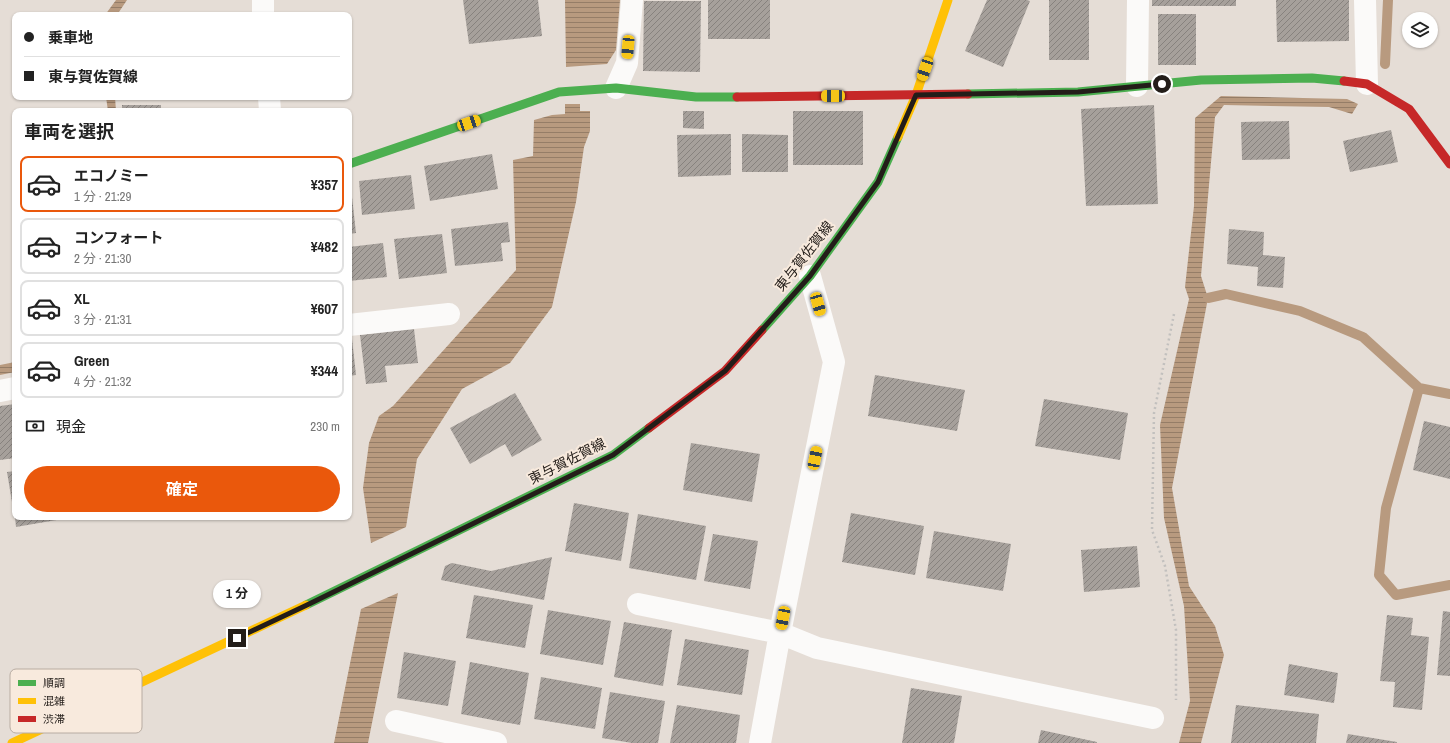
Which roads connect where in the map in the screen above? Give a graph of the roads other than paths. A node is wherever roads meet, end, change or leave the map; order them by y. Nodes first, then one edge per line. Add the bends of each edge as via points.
1 (263, 0) edge
2 (632, 0) edge
3 (948, 0) edge
4 (1138, 0) edge
5 (1365, 0) edge
6 (263, 12) edge
7 (1367, 84) junction
8 (1137, 86) junction
9 (616, 88) junction
10 (916, 95) junction
11 (352, 163) edge
12 (1450, 164) edge
13 (810, 276) junction
14 (449, 314) dead end
15 (352, 325) edge
16 (12, 389) edge
17 (0, 391) edge
18 (638, 604) dead end
19 (780, 633) junction
20 (142, 682) edge
21 (1153, 718) dead end
22 (396, 721) dead end
23 (33, 733) edge
24 (12, 743) edge
25 (496, 743) edge
26 (760, 743) edge

1 - 6 street
2 - 9 street via 627,63
3 - 10 main road, 東与賀佐賀線
4 - 8 street
5 - 7 street
7 - 8 main road via 1312,78 1201,80
7 - 12 main road via 1409,109
8 - 10 main road via 1078,92
9 - 10 main road via 696,97
9 - 11 main road via 559,92
10 - 13 main road, 東与賀佐賀線 via 878,182
13 - 19 street via 834,362
13 - 20 main road, 東与賀佐賀線 via 725,371 613,455 307,605
14 - 15 street
16 - 17 street
18 - 19 street
19 - 21 street via 817,648
19 - 26 street
22 - 25 street
23 - 24 main road, 東与賀佐賀線

